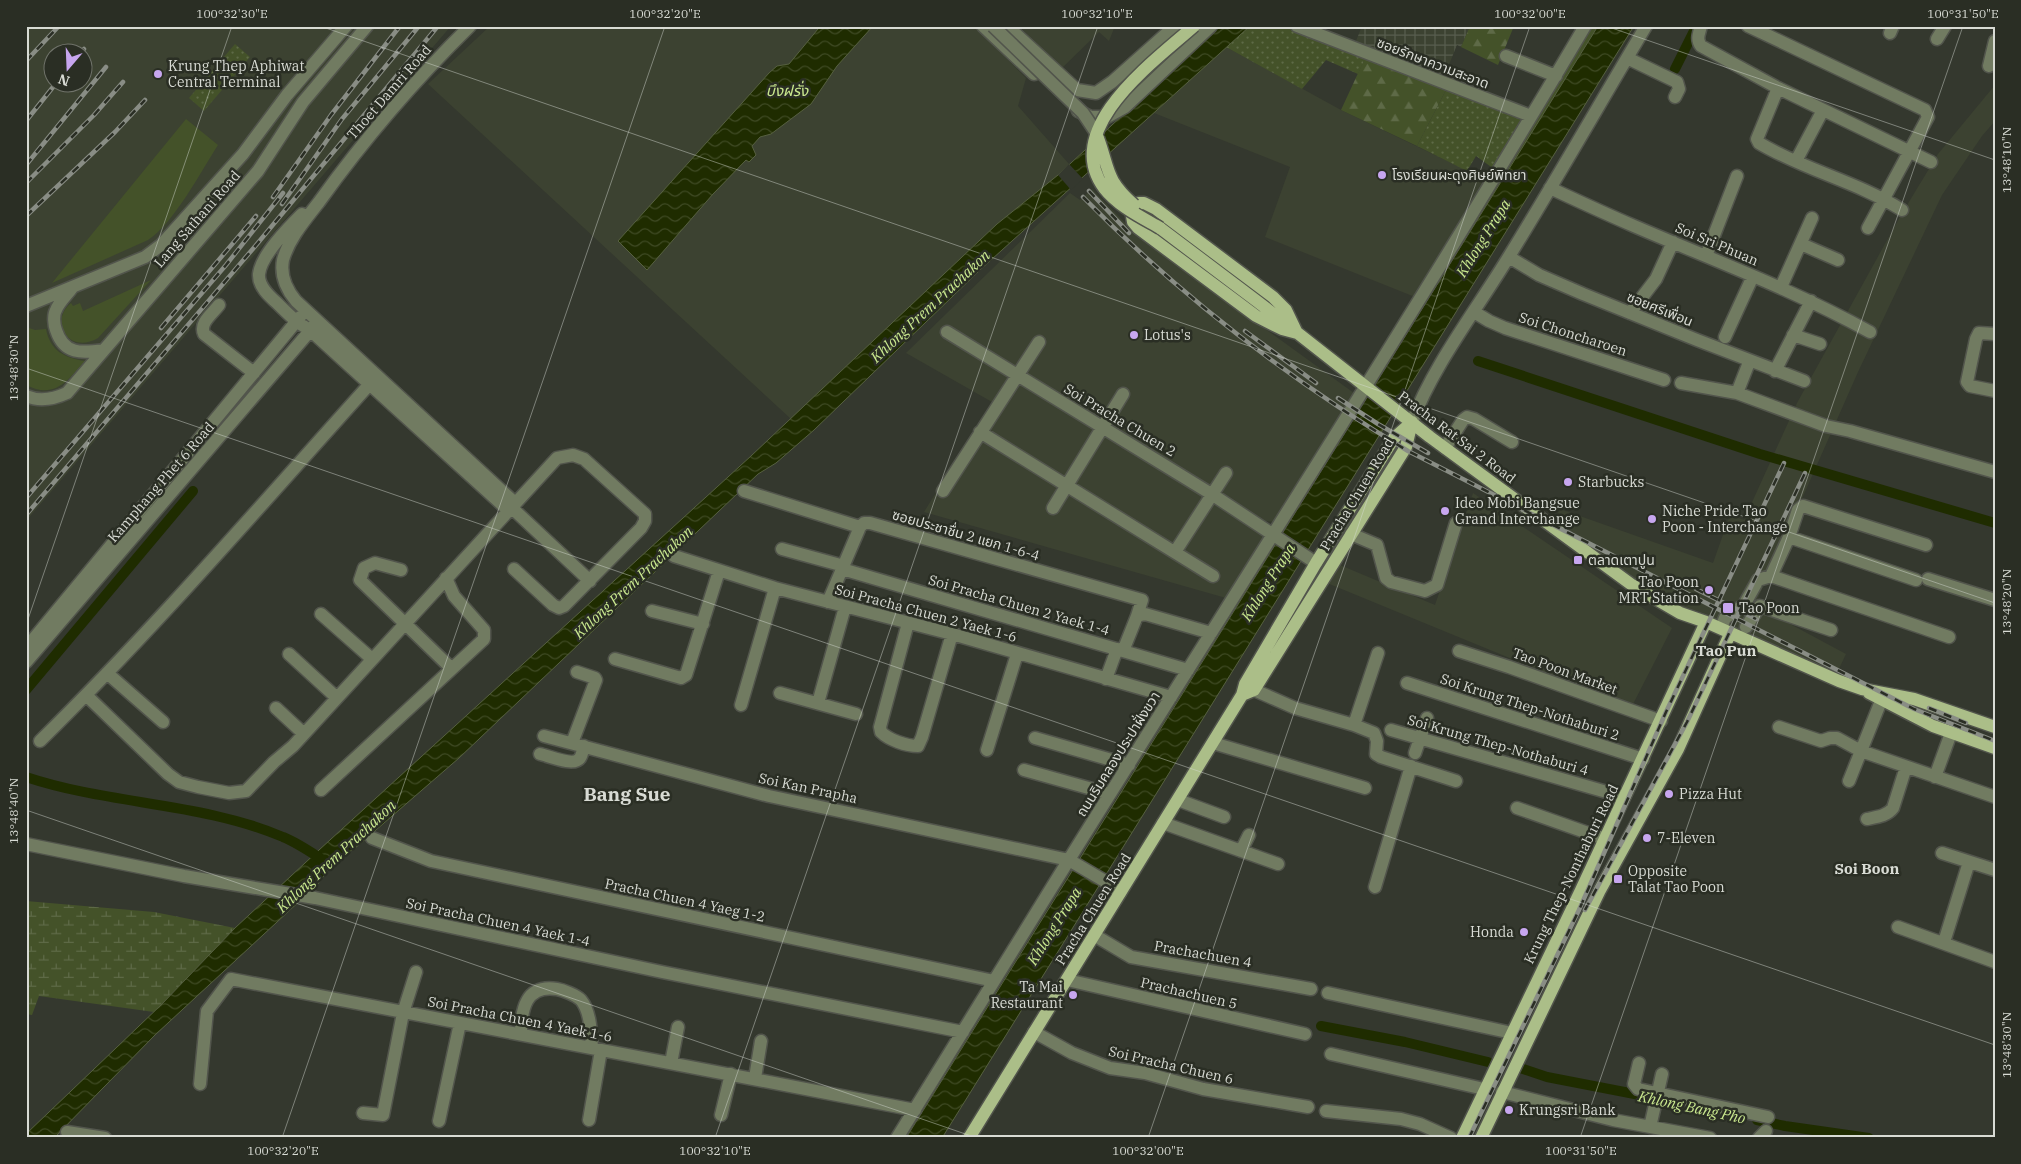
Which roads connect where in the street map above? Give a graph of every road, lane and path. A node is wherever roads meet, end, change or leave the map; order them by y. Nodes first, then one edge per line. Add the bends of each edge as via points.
1 (346, 26) edge
2 (368, 26) edge
3 (470, 26) edge
4 (983, 26) edge
5 (993, 26) edge
6 (1007, 26) edge
7 (1175, 26) edge
8 (1194, 26) edge
9 (1211, 26) edge
10 (1297, 26) edge
11 (1646, 26) edge
12 (1701, 26) edge
13 (1748, 26) edge
14 (1945, 26) edge
15 (1581, 27) edge
16 (1937, 39) dead end
17 (1995, 41) edge
18 (1506, 56) dead end
19 (1627, 58) junction
20 (1989, 66) dead end
21 (1556, 76) junction
22 (1069, 82) junction
23 (1778, 88) junction
24 (1056, 95) junction
25 (1675, 96) dead end
26 (1823, 110) junction
27 (1531, 116) junction
28 (1096, 134) junction
29 (1910, 151) junction
30 (1796, 161) junction
31 (1931, 162) dead end
32 (1738, 176) dead end
33 (334, 181) junction
34 (1550, 188) junction
35 (1885, 199) junction
36 (1902, 210) dead end
37 (1812, 218) dead end
38 (1868, 228) dead end
39 (1673, 242) junction
40 (1801, 244) junction
41 (1706, 256) junction
42 (1509, 257) junction
43 (1838, 260) dead end
44 (1753, 276) junction
45 (1781, 287) junction
46 (72, 288) junction
47 (1811, 301) junction
48 (26, 306) edge
49 (219, 306) dead end
50 (306, 310) junction
51 (1474, 312) junction
52 (1630, 313) junction
53 (296, 322) junction
54 (314, 326) junction
55 (947, 332) dead end
56 (1870, 332) dead end
57 (1297, 333) junction
58 (1995, 334) edge
59 (1793, 335) junction
60 (1725, 338) dead end
61 (1039, 342) dead end
62 (1820, 344) dead end
63 (104, 350) junction
64 (1748, 365) dead end
65 (1775, 371) junction
66 (254, 373) junction
67 (1017, 375) junction
68 (373, 380) junction
69 (1664, 380) dead end
70 (1804, 381) dead end
71 (1681, 383) dead end
72 (1366, 388) junction
73 (1995, 391) edge
74 (1737, 393) junction
75 (1123, 394) dead end
76 (26, 396) edge
77 (1412, 422) junction
78 (1102, 427) junction
79 (980, 432) junction
80 (1512, 442) dead end
81 (1445, 448) junction
82 (1995, 472) edge
83 (1226, 473) dead end
84 (1066, 486) junction
85 (744, 491) dead end
86 (943, 491) dead end
87 (1213, 495) junction
88 (511, 506) junction
89 (1053, 508) dead end
90 (1456, 523) dead end
91 (860, 527) junction
92 (1351, 534) junction
93 (1274, 536) junction
94 (1789, 537) junction
95 (1926, 545) dead end
96 (782, 549) dead end
97 (1175, 552) junction
98 (674, 556) dead end
99 (1312, 560) junction
100 (843, 567) junction
101 (514, 569) dead end
102 (402, 570) dead end
103 (719, 571) junction
104 (1213, 576) dead end
105 (1771, 576) junction
106 (446, 578) junction
107 (590, 581) junction
108 (775, 588) junction
109 (1995, 600) edge
110 (828, 602) junction
111 (845, 607) junction
112 (652, 611) dead end
113 (322, 614) dead end
114 (1137, 616) junction
115 (1706, 622) junction
116 (405, 623) junction
117 (908, 623) junction
118 (1723, 623) junction
119 (703, 624) junction
120 (1746, 628) dead end
121 (1831, 630) dead end
122 (1211, 633) junction
123 (952, 634) junction
124 (1730, 634) junction
125 (1949, 637) dead end
126 (26, 648) edge
127 (1120, 650) junction
128 (1459, 651) dead end
129 (1378, 653) dead end
130 (290, 654) dead end
131 (1017, 654) junction
132 (372, 659) junction
133 (615, 659) dead end
134 (26, 662) edge
135 (451, 668) junction
136 (1188, 670) junction
137 (577, 672) dead end
138 (107, 673) junction
139 (1106, 680) junction
140 (1407, 684) dead end
141 (1862, 689) junction
142 (780, 693) dead end
143 (1248, 693) junction
144 (86, 695) junction
145 (1172, 697) junction
146 (337, 698) junction
147 (1881, 701) junction
148 (818, 703) junction
149 (741, 705) dead end
150 (276, 708) dead end
151 (856, 714) dead end
152 (1427, 718) dead end
153 (1661, 721) junction
154 (163, 722) dead end
155 (1354, 725) junction
156 (1779, 727) dead end
157 (1995, 727) edge
158 (1391, 730) dead end
159 (1951, 733) junction
160 (304, 734) junction
161 (544, 736) dead end
162 (1035, 738) dead end
163 (1420, 738) junction
164 (40, 741) dead end
165 (1213, 743) junction
166 (578, 744) junction
167 (1995, 748) edge
168 (987, 750) dead end
169 (1861, 751) junction
170 (1415, 753) dead end
171 (540, 754) dead end
172 (1643, 759) junction
173 (1130, 765) junction
174 (1411, 766) junction
175 (1906, 767) junction
176 (1024, 770) dead end
177 (1935, 777) junction
178 (1456, 781) dead end
179 (1849, 781) dead end
180 (1365, 788) dead end
181 (321, 790) dead end
182 (1110, 794) junction
183 (1995, 796) edge
184 (1624, 797) junction
185 (1178, 800) junction
186 (1517, 808) dead end
187 (1224, 817) dead end
188 (1867, 819) dead end
189 (1163, 823) junction
190 (1249, 835) dead end
191 (372, 838) dead end
192 (1605, 839) junction
193 (26, 844) edge
194 (1241, 851) junction
195 (1942, 853) dead end
196 (1072, 862) junction
197 (1969, 862) junction
198 (1278, 864) dead end
199 (1995, 870) edge
200 (1375, 887) dead end
201 (1120, 893) junction
202 (1898, 926) dead end
203 (1094, 935) junction
204 (1944, 942) junction
205 (1994, 959) edge
206 (416, 972) dead end
207 (1066, 980) junction
208 (994, 981) junction
209 (1311, 989) dead end
210 (1328, 993) dead end
211 (403, 1012) junction
212 (460, 1023) junction
213 (678, 1027) dead end
214 (963, 1032) junction
215 (1034, 1032) junction
216 (521, 1034) junction
217 (1305, 1034) dead end
218 (1512, 1034) junction
219 (761, 1041) dead end
220 (597, 1049) junction
221 (1331, 1054) dead end
222 (671, 1062) junction
223 (1639, 1063) dead end
224 (731, 1074) junction
225 (1662, 1074) dead end
226 (754, 1078) junction
227 (200, 1084) dead end
228 (1484, 1089) junction
229 (1501, 1095) junction
230 (1658, 1096) junction
231 (1308, 1107) dead end
232 (915, 1110) junction
233 (1326, 1111) dead end
234 (362, 1113) dead end
235 (721, 1115) dead end
236 (1768, 1117) dead end
237 (589, 1120) dead end
238 (439, 1121) dead end
239 (1650, 1127) junction
240 (67, 1132) dead end
241 (105, 1138) edge
242 (897, 1138) edge
243 (969, 1138) edge
244 (1451, 1138) edge
245 (1462, 1138) edge
246 (1481, 1138) edge
247 (1710, 1138) edge

1 - 46 street, Lang Sathani Road via 287,95 243,154 161,246 145,257
2 - 63 street, Lang Sathani Road via 303,102 258,171
3 - 33 street, Thoet Damri Road via 383,118
4 - 24 street
5 - 28 street, bridge via 1083,112
6 - 22 street
7 - 22 street via 1100,91 1077,90
8 - 28 main road, bridge via 1122,91
9 - 24 street via 1125,107 1107,117 1091,117
10 - 27 street, ซอยรักษาความสะอาด
11 - 19 street
12 - 23 street via 1698,42 1701,46
13 - 29 street via 1925,110 1928,117
14 - 16 street
15 - 21 street, ถนนริมคลองประปาฝั่งขวา
17 - 20 street
18 - 21 street
19 - 25 street via 1677,82 1679,89
19 - 34 street
21 - 27 street, ถนนริมคลองประปาฝั่งขวา
22 - 24 street
23 - 26 street
23 - 30 street via 1757,139
26 - 29 street
26 - 30 street
27 - 72 street, ถนนริมคลองประปาฝั่งขวา
28 - 57 main road, Pracha Rat Sai 2 Road, bridge via 1110,179 1119,191 1160,228
29 - 31 street
29 - 35 street
30 - 35 street
32 - 41 street
33 - 50 street, Thoet Damri Road via 293,238 283,261 283,277 288,291
33 - 53 street, Thoet Damri Road via 287,230 262,264 259,275 267,294
34 - 39 street, Soi Sri Phuan
34 - 42 street
35 - 36 street
35 - 38 street
37 - 40 street
39 - 41 street, Soi Sri Phuan
39 - 52 street via 1656,279
40 - 43 street
40 - 45 street
41 - 44 street, Soi Sri Phuan
42 - 51 street
42 - 52 street, ซอยศรีเพื่อน via 1539,275
44 - 45 street, Soi Sri Phuan
44 - 60 street
45 - 47 street, Soi Sri Phuan
46 - 48 street, Lang Sathani Road
46 - 63 street via 55,311 55,326 60,340 70,350 85,353
47 - 56 street, Soi Sri Phuan
47 - 59 street
49 - 66 street via 203,324 204,334
50 - 53 street, Kamphang Phet 6 Road
50 - 54 street, Thoet Damri Road
51 - 69 street, Soi Choncharoen via 1505,328
51 - 77 street via 1432,380
52 - 65 street, ซอยศรีเพื่อน
53 - 54 street, Thoet Damri Road
53 - 66 street, Kamphang Phet 6 Road
54 - 68 street
54 - 134 street, Kamphang Phet 6 Road
55 - 67 street, Soi Pracha Chuen 2
57 - 57 main road via 1256,316 1138,228 1133,222 1134,209 1140,204 1149,204 1273,297 1286,310
57 - 72 main road, Pracha Rat Sai 2 Road
58 - 73 street via 1979,333 1967,382 1970,386
59 - 62 street
59 - 65 street
61 - 67 street
63 - 76 street, Lang Sathani Road via 67,393 46,400
64 - 74 street
65 - 70 street, ซอยศรีเพื่อน
66 - 126 street, Kamphang Phet 6 Road
67 - 78 street, Soi Pracha Chuen 2
67 - 79 street
68 - 88 street
68 - 138 street
71 - 74 street
72 - 77 main road, Pracha Rat Sai 2 Road
72 - 93 street, ถนนริมคลองประปาฝั่งขวา
74 - 82 street via 1826,426
75 - 78 street
77 - 81 main road, Pracha Rat Sai 2 Road
77 - 92 main road, Pracha Chuen Road via 1406,447
77 - 99 main road, Pracha Chuen Road via 1394,438
78 - 84 street
78 - 87 street, Soi Pracha Chuen 2
79 - 84 street
79 - 86 street
80 - 81 street via 1468,418 1463,420
81 - 115 main road, Pracha Rat Sai 2 Road via 1632,585 1680,613
83 - 87 street
84 - 89 street
84 - 97 street
85 - 91 street, ซอยประชาชื่น 2 แยก 1-6-4
87 - 93 street, Soi Pracha Chuen 2
87 - 97 street
88 - 106 street
88 - 107 street
88 - 107 street via 557,458 573,455 584,459 639,508 645,514 641,528
90 - 92 street via 1437,585 1425,591 1391,582 1386,578 1377,545
91 - 100 street
91 - 114 street, ซอยประชาชื่น 2 แยก 1-6-4 via 870,523 1142,600
92 - 143 main road, Pracha Chuen Road
93 - 99 street, Soi Pracha Chuen 2
93 - 122 street, ถนนริมคลองประปาฝั่งขวา
94 - 95 street via 1798,510 1803,506
94 - 105 street
94 - 109 street
96 - 100 street, Soi Pracha Chuen 2 Yaek 1-4
97 - 104 street
98 - 103 street, Soi Pracha Chuen 2 Yaek 1-6
99 - 143 main road, Pracha Chuen Road via 1245,684
100 - 110 street
100 - 127 street, Soi Pracha Chuen 2 Yaek 1-4
101 - 107 street via 558,608
102 - 116 street via 375,563 364,568 360,580
103 - 108 street, Soi Pracha Chuen 2 Yaek 1-6
103 - 119 street
105 - 118 street via 1758,580 1744,605
105 - 125 street
106 - 116 street
106 - 135 street via 454,596 485,634 484,639
108 - 110 street, Soi Pracha Chuen 2 Yaek 1-6
108 - 149 street
110 - 111 street, Soi Pracha Chuen 2 Yaek 1-6
111 - 117 street, Soi Pracha Chuen 2 Yaek 1-6
111 - 148 street
112 - 119 street
113 - 132 street
114 - 122 street via 1145,614
114 - 127 street
115 - 118 street
115 - 124 main road, Pracha Rat Sai 2 Road
115 - 153 main road, Krung Thep-Nonthaburi Road
116 - 132 street
116 - 135 street
117 - 123 street, Soi Pracha Chuen 2 Yaek 1-6
117 - 123 street via 880,727 884,734 911,746 918,746 921,741
118 - 124 street
119 - 133 street via 686,675 681,678
120 - 121 street via 1760,606
122 - 136 street, ถนนริมคลองประปาฝั่งขวา
123 - 131 street, Soi Pracha Chuen 2 Yaek 1-6
124 - 141 main road, Pracha Rat Sai 2 Road
124 - 229 main road via 1678,749 1600,890
127 - 136 street, Soi Pracha Chuen 2 Yaek 1-4
127 - 139 street
128 - 153 street, Tao Poon Market
129 - 155 street
130 - 146 street
131 - 139 street, Soi Pracha Chuen 2 Yaek 1-6
131 - 168 street
132 - 146 street
135 - 181 street
136 - 145 street, ถนนริมคลองประปาฝั่งขวา
137 - 166 street via 596,680
138 - 144 street
138 - 154 street
139 - 145 street, Soi Pracha Chuen 2 Yaek 1-6
140 - 172 street, Soi Krung Thep-Nothaburi 2
141 - 147 main road, Pracha Rat Sai 2 Road
141 - 157 main road, Pracha Rat Sai 2 Road via 1914,699
142 - 148 street
143 - 155 street
143 - 165 main road, Pracha Chuen Road
144 - 160 street via 179,782 229,793 246,791
144 - 164 street
145 - 173 street, ถนนริมคลองประปาฝั่งขวา
146 - 160 street
147 - 159 main road, Pracha Rat Sai 2 Road
147 - 169 street
148 - 151 street
150 - 160 street
152 - 163 street
153 - 172 main road, Krung Thep-Nonthaburi Road
155 - 174 street via 1374,733 1376,754
156 - 169 street via 1821,741 1837,738
158 - 163 street, Soi Krung Thep-Nothaburi 4
159 - 167 main road, Pracha Rat Sai 2 Road
159 - 177 street
161 - 166 street, Soi Kan Prapha
162 - 173 street
163 - 170 street
163 - 184 street, Soi Krung Thep-Nothaburi 4
165 - 180 street
165 - 185 main road, Pracha Chuen Road
166 - 171 street via 580,759 576,762
166 - 196 street, Soi Kan Prapha via 769,796
169 - 175 street
169 - 179 street
172 - 184 main road, Krung Thep-Nonthaburi Road
173 - 182 street, ถนนริมคลองประปาฝั่งขวา
174 - 178 street
174 - 200 street
175 - 177 street
175 - 188 street via 1893,808 1882,816
176 - 182 street
177 - 183 street
182 - 196 street, ถนนริมคลองประปาฝั่งขวา
184 - 192 main road, Krung Thep-Nonthaburi Road
185 - 187 street
185 - 189 main road, Pracha Chuen Road
186 - 192 street
189 - 194 street
189 - 201 main road, Pracha Chuen Road
190 - 194 street
191 - 208 street, Pracha Chuen 4 Yaeg 1-2 via 431,862
192 - 218 main road, Krung Thep-Nonthaburi Road
193 - 214 street, Soi Pracha Chuen 4 Yaek 1-4 via 315,898
194 - 198 street
195 - 197 street
196 - 201 street, Soi Kan Prapha
196 - 208 street, ถนนริมคลองประปาฝั่งขวา
197 - 199 street
197 - 204 street
201 - 203 main road, Pracha Chuen Road
202 - 204 street
203 - 207 main road, Pracha Chuen Road
203 - 209 street, Prachachuen 4 via 1131,957
204 - 205 street
206 - 211 street
207 - 215 main road, Pracha Chuen Road
207 - 217 street, Prachachuen 5
208 - 214 street, ถนนริมคลองประปาฝั่งขวา
210 - 218 street
211 - 212 street, Soi Pracha Chuen 4 Yaek 1-6
211 - 227 street, Soi Pracha Chuen 4 Yaek 1-6 via 231,979 207,1011
211 - 234 street via 383,1115
212 - 216 street, Soi Pracha Chuen 4 Yaek 1-6
212 - 238 street
213 - 222 street
214 - 232 street, ถนนริมคลองประปาฝั่งขวา
215 - 231 street, Soi Pracha Chuen 6 via 1072,1053 1110,1068 1145,1073 1203,1089
215 - 243 main road, Pracha Chuen Road
216 - 220 street, Soi Pracha Chuen 4 Yaek 1-6
216 - 220 street via 521,1013 529,998 538,989 562,990 580,999 586,1009
218 - 228 main road, Krung Thep-Nonthaburi Road
219 - 226 street
220 - 222 street, Soi Pracha Chuen 4 Yaek 1-6
220 - 237 street
221 - 228 street
222 - 224 street, Soi Pracha Chuen 4 Yaek 1-6
223 - 230 street via 1634,1086
224 - 226 street, Soi Pracha Chuen 4 Yaek 1-6
224 - 235 street
225 - 230 street
226 - 232 street, Soi Pracha Chuen 4 Yaek 1-6
228 - 229 main road
228 - 245 main road, Krung Thep-Nonthaburi Road
229 - 239 street
229 - 246 main road
230 - 236 street
230 - 239 street
232 - 242 street, ถนนริมคลองประปาฝั่งขวา
233 - 244 street via 1401,1119
239 - 247 street
240 - 241 street

